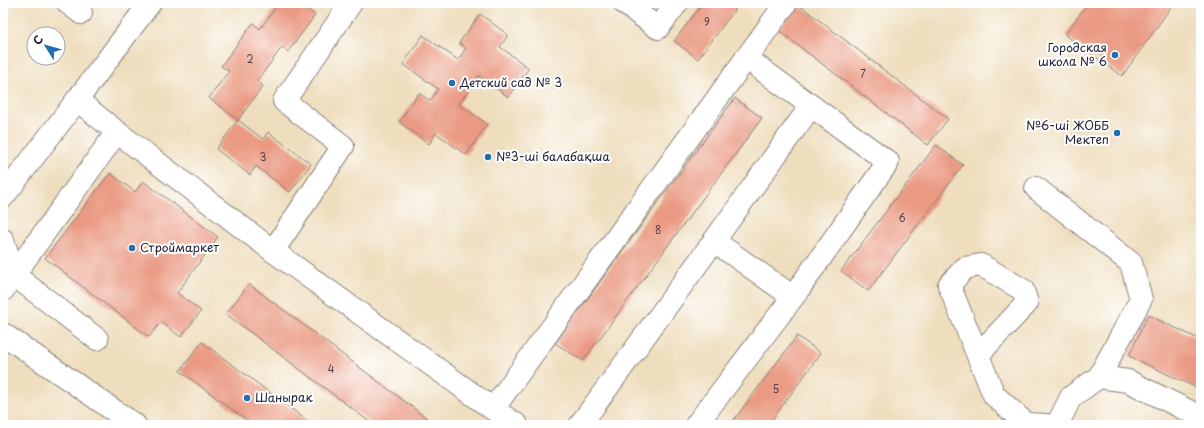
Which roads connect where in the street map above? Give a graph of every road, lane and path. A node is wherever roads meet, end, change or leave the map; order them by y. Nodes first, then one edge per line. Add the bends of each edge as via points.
1 (150, 3) edge
2 (351, 3) edge
3 (624, 3) edge
4 (677, 3) edge
5 (786, 3) edge
6 (746, 58) junction
7 (77, 100) junction
8 (811, 106) junction
9 (117, 132) junction
10 (1036, 188) dead end
11 (3, 198) edge
12 (3, 240) edge
13 (714, 241) junction
14 (273, 251) junction
15 (8, 282) edge
16 (793, 296) junction
17 (3, 334) edge
18 (97, 339) dead end
19 (978, 356) dead end
20 (1099, 377) junction
21 (493, 409) junction
22 (1201, 417) edge
23 (1060, 424) edge
24 (134, 425) edge
25 (518, 425) edge
26 (580, 425) edge
27 (696, 425) edge

1 - 7 lane
2 - 14 lane via 284,101 343,146
3 - 4 lane via 658,28
5 - 6 lane
6 - 8 lane
6 - 21 lane
7 - 9 lane
7 - 11 lane
8 - 13 lane
8 - 16 lane via 888,162
9 - 14 lane
9 - 15 lane
10 - 20 lane via 1131,263 1142,299
12 - 15 lane
13 - 16 lane
13 - 26 lane
14 - 21 lane
15 - 18 lane
16 - 27 lane
17 - 24 lane
19 - 23 lane via 994,395 1026,424
20 - 22 lane via 1128,381
20 - 23 lane via 1071,397
21 - 25 lane

